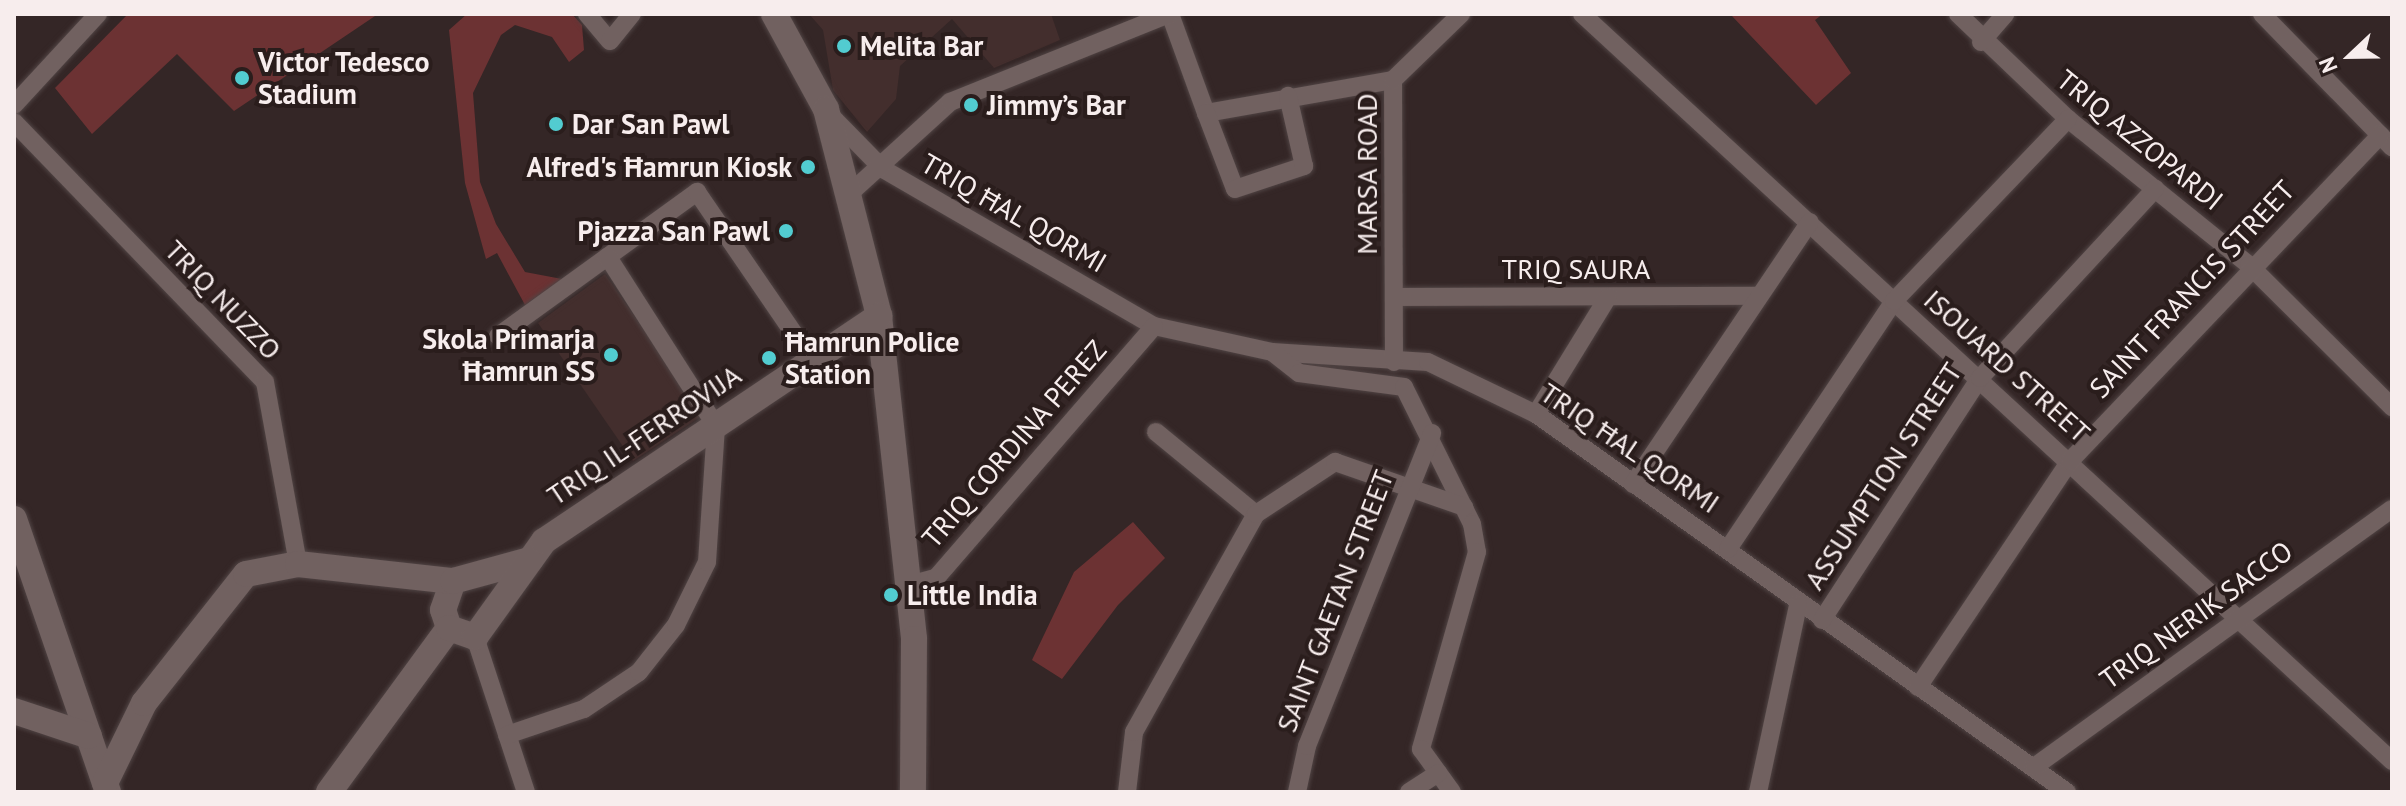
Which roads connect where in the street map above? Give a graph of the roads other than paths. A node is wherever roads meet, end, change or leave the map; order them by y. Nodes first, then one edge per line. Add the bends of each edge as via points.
1 (98, 14) edge
2 (587, 14) edge
3 (632, 14) edge
4 (774, 14) edge
5 (1169, 14) edge
6 (1461, 14) edge
7 (1582, 14) edge
8 (1958, 14) edge
9 (2005, 14) edge
10 (2262, 14) edge
11 (1981, 42) junction
12 (1393, 80) junction
13 (1288, 96) junction
14 (14, 105) edge
15 (826, 109) junction
16 (1206, 113) junction
17 (2068, 119) junction
18 (14, 122) edge
19 (2386, 141) edge
20 (883, 169) junction
21 (2155, 189) junction
22 (849, 194) junction
23 (1810, 222) junction
24 (608, 257) junction
25 (2249, 265) junction
26 (1757, 296) junction
27 (1396, 297) junction
28 (1608, 297) junction
29 (1894, 301) junction
30 (879, 316) junction
31 (1154, 326) junction
32 (498, 336) dead end
33 (1272, 352) junction
34 (812, 360) junction
35 (1394, 362) junction
36 (1980, 378) junction
37 (2392, 407) edge
38 (1536, 414) junction
39 (716, 426) junction
40 (1156, 432) dead end
41 (1432, 433) junction
42 (2070, 461) junction
43 (1633, 484) junction
44 (1409, 489) junction
45 (1464, 507) junction
46 (2392, 509) edge
47 (1256, 514) junction
48 (14, 519) edge
49 (1728, 549) junction
50 (530, 560) junction
51 (298, 564) junction
52 (453, 581) junction
53 (909, 585) junction
54 (1798, 605) junction
55 (1822, 620) junction
56 (2235, 620) junction
57 (449, 628) junction
58 (475, 637) junction
59 (1918, 687) junction
60 (14, 711) edge
61 (507, 735) junction
62 (89, 736) junction
63 (2392, 761) edge
64 (2034, 767) junction
65 (1438, 773) junction
66 (107, 787) edge
67 (329, 792) edge
68 (526, 792) edge
69 (913, 792) edge
70 (1127, 792) edge
71 (1297, 792) edge
72 (1409, 792) edge
73 (1452, 792) edge
74 (1758, 792) edge
75 (2067, 792) edge

1 - 14 street
2 - 3 street via 610,41
4 - 15 street
5 - 16 street
5 - 20 street via 950,102
6 - 12 street, MARSA ROAD
7 - 23 street, ISOUARD STREET
8 - 11 street, TRIQ AZZOPARDI
9 - 11 street
10 - 19 street
11 - 17 street, TRIQ AZZOPARDI
12 - 13 street
12 - 27 street, MARSA ROAD
13 - 16 street
13 - 16 street via 1304,166 1235,189
15 - 20 street, TRIQ ĦAL QORMI via 856,150
15 - 22 street
17 - 21 street, TRIQ AZZOPARDI
17 - 29 street
18 - 51 street, TRIQ NUZZO via 265,382
19 - 25 street, SAINT FRANCIS STREET
20 - 22 street
20 - 31 street, TRIQ ĦAL QORMI
21 - 25 street, TRIQ AZZOPARDI
21 - 36 street, ASSUMPTION STREET
22 - 30 street
23 - 26 street
23 - 29 street, ISOUARD STREET
24 - 32 street
24 - 34 street via 697,192
24 - 39 street
25 - 37 street, TRIQ AZZOPARDI
25 - 42 street, SAINT FRANCIS STREET
26 - 28 street, TRIQ SAURA
26 - 43 street
27 - 28 street, TRIQ SAURA
27 - 35 street, MARSA ROAD
28 - 38 street
29 - 36 street, ISOUARD STREET
29 - 49 street
30 - 34 street, TRIQ IL-FERROVIJA
30 - 53 street
31 - 33 street, TRIQ ĦAL QORMI
31 - 53 street, TRIQ CORDINA PEREZ via 936,578
33 - 35 street, TRIQ ĦAL QORMI
33 - 41 street via 1299,373 1404,387
34 - 39 street, TRIQ IL-FERROVIJA
35 - 38 street, TRIQ ĦAL QORMI via 1428,362
36 - 42 street, ISOUARD STREET
36 - 55 street, ASSUMPTION STREET
38 - 43 street, TRIQ ĦAL QORMI
39 - 50 street, TRIQ IL-FERROVIJA via 544,541
39 - 61 street via 707,562 676,625 639,672 584,709
40 - 47 street
41 - 44 street, SAINT GAETAN STREET
41 - 45 street
42 - 56 street, ISOUARD STREET
42 - 59 street, SAINT FRANCIS STREET
43 - 49 street, TRIQ ĦAL QORMI
44 - 45 street
44 - 47 street via 1335,462
44 - 71 street, SAINT GAETAN STREET via 1307,746
45 - 65 street via 1477,552 1421,749
46 - 56 street, TRIQ NERIK SACCO
47 - 70 street via 1134,732
48 - 62 street
49 - 54 street, TRIQ ĦAL QORMI
50 - 52 street
50 - 58 street, TRIQ IL-FERROVIJA
51 - 52 street
51 - 66 street via 246,574 144,703
52 - 57 street via 443,610
53 - 69 street
54 - 55 street, TRIQ ĦAL QORMI
54 - 74 street
55 - 59 street, TRIQ ĦAL QORMI
56 - 63 street, ISOUARD STREET
56 - 64 street, TRIQ NERIK SACCO
57 - 58 street
57 - 67 street
58 - 61 street
59 - 64 street, TRIQ ĦAL QORMI
60 - 62 street
61 - 68 street
62 - 66 street
64 - 75 street, TRIQ ĦAL QORMI
65 - 72 street
65 - 73 street

